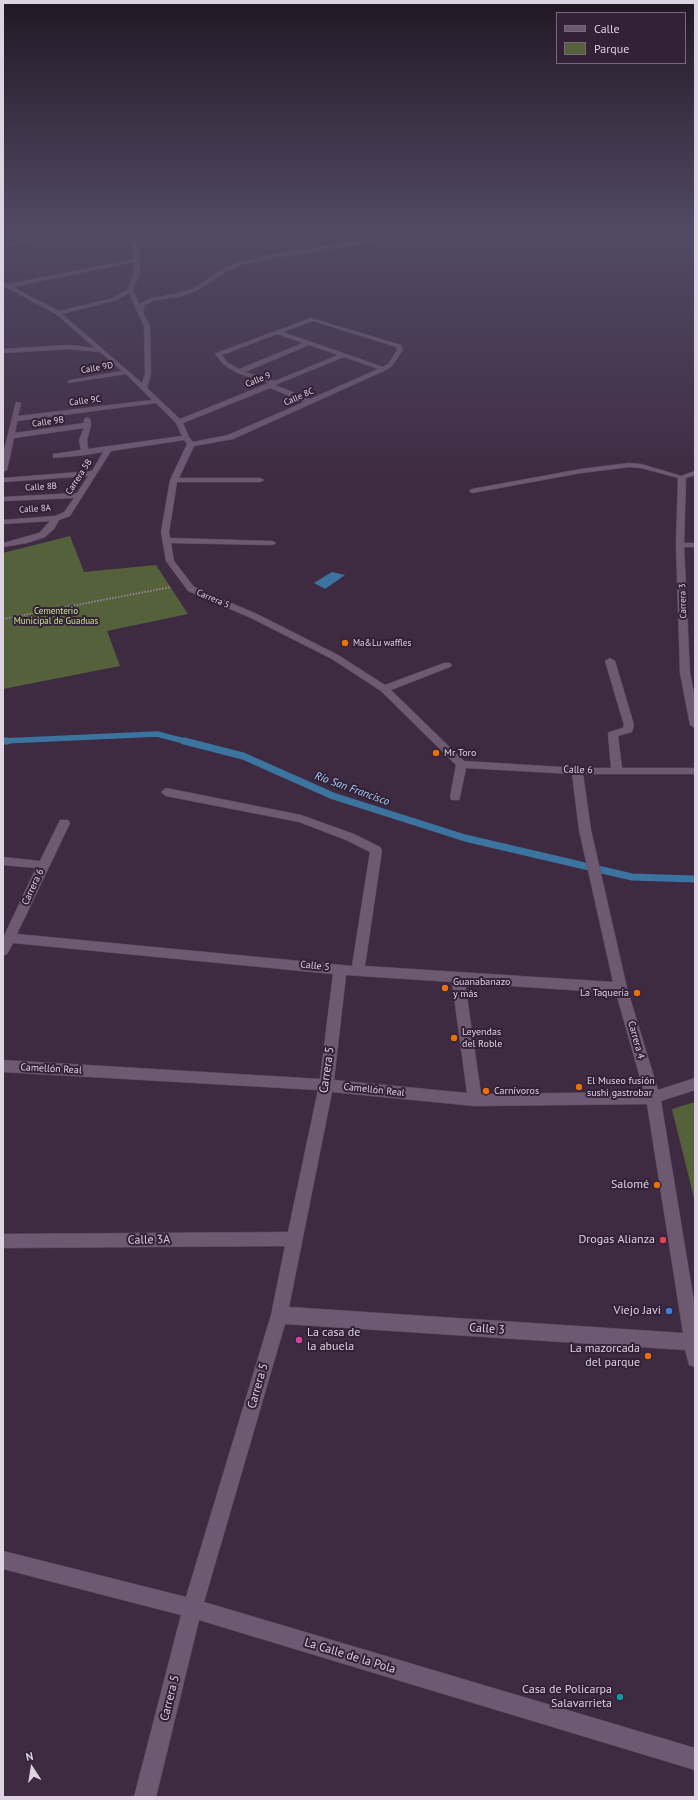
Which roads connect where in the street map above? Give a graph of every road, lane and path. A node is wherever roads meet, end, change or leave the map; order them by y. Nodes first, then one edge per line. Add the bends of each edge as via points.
1 (61, 316) edge
2 (143, 316) edge
3 (276, 332) junction
4 (309, 343) junction
5 (100, 350) junction
6 (3, 351) edge
7 (344, 355) junction
8 (384, 369) junction
9 (126, 372) junction
10 (239, 372) junction
11 (70, 382) dead end
12 (272, 384) junction
13 (144, 388) junction
14 (158, 401) junction
15 (310, 402) junction
16 (18, 403) dead end
17 (85, 410) junction
18 (15, 419) junction
19 (179, 422) junction
20 (88, 425) junction
21 (12, 436) junction
22 (188, 441) junction
23 (108, 450) junction
24 (85, 453) junction
25 (56, 456) dead end
26 (3, 470) edge
27 (94, 473) junction
28 (695, 474) edge
29 (682, 477) junction
30 (3, 480) edge
31 (174, 480) junction
32 (260, 480) dead end
33 (472, 491) dead end
34 (79, 495) junction
35 (3, 499) edge
36 (67, 514) joint
37 (56, 518) junction
38 (3, 522) edge
39 (166, 540) junction
40 (272, 543) dead end
41 (3, 545) edge
42 (680, 545) junction
43 (695, 545) edge
44 (187, 584) junction
45 (3, 619) edge
46 (610, 661) dead end
47 (447, 665) dead end
48 (690, 674) edge
49 (384, 689) junction
50 (695, 725) edge
51 (461, 764) junction
52 (616, 770) junction
53 (577, 771) junction
54 (695, 771) edge
55 (166, 792) dead end
56 (455, 797) dead end
57 (64, 822) dead end
58 (3, 861) edge
59 (43, 865) junction
60 (10, 938) junction
61 (3, 951) edge
62 (340, 969) junction
63 (358, 971) junction
64 (458, 977) junction
65 (621, 988) junction
66 (3, 1066) edge
67 (695, 1084) edge
68 (326, 1085) junction
69 (652, 1098) junction
70 (475, 1100) junction
71 (295, 1239) junction
72 (3, 1242) edge
73 (279, 1315) junction
74 (693, 1342) edge
75 (695, 1359) edge
76 (3, 1560) edge
77 (192, 1608) junction
78 (695, 1759) edge
79 (145, 1797) edge

1 - 5 street
2 - 13 street via 147,326 148,350 148,374
3 - 4 street
3 - 8 street, Calle 8C via 313,319 399,346 400,350 390,366
3 - 10 street via 218,354 225,363
4 - 7 street
4 - 10 street
5 - 6 street via 69,347
5 - 9 street
7 - 8 street
7 - 12 street, Calle 9
8 - 15 street, Calle 8C
9 - 11 street, Calle 9D
9 - 13 street
10 - 12 street
12 - 15 street
12 - 19 street, Calle 9
13 - 14 street
14 - 17 street, Calle 9C
14 - 19 street
15 - 22 street, Calle 8C via 230,437
16 - 18 street
17 - 18 street, Calle 9C
17 - 20 street, Carrera 5B
18 - 21 street
19 - 22 street
20 - 21 street, Calle 9B
20 - 24 street, Carrera 5B via 84,440
21 - 26 street
22 - 23 street
22 - 31 street, Carrera 5
23 - 24 street
23 - 27 street, Carrera 5B
24 - 25 street
27 - 30 street
27 - 34 street, Carrera 5B
28 - 29 street
29 - 33 lane via 629,465
29 - 42 street, Carrera 3
31 - 32 street
31 - 39 street, Carrera 5 via 165,532
34 - 35 street, Calle 8B
34 - 36 street, Carrera 5B
36 - 37 street, Calle 8A
37 - 38 street, Calle 8A
37 - 41 street via 42,535
39 - 40 street
39 - 44 street, Carrera 5 via 170,561
42 - 43 street
42 - 48 street, Carrera 3
44 - 45 path
44 - 49 street, Carrera 5 via 191,589 254,616 335,657
46 - 52 street via 629,725 628,730 613,734
47 - 49 street
48 - 50 street, Carrera 3
49 - 51 street, Carrera 5
51 - 53 street, Calle 6
51 - 56 street
52 - 53 street, Calle 6
52 - 54 street, Calle 6
53 - 65 street, Carrera 4 via 585,830
55 - 63 street via 301,819 350,837 376,850
57 - 59 street, Carrera 6
58 - 59 street
59 - 60 street, Carrera 6
60 - 61 street, Carrera 6
60 - 62 street, Calle 5
62 - 63 street, Calle 5
62 - 68 street, Carrera 5
63 - 64 street, Calle 5
64 - 65 street, Calle 5
64 - 70 street
65 - 69 street, Carrera 4
66 - 68 street, Camellón Real
67 - 69 street, Camellón Real
68 - 70 street, Camellón Real
68 - 71 street, Carrera 5
69 - 70 street, Camellón Real
69 - 74 street, Carrera 4
71 - 72 street, Calle 3A
71 - 73 street, Carrera 5
73 - 74 street, Calle 3
73 - 77 street, Carrera 5
74 - 75 street, Carrera 4
76 - 77 street, La Calle de la Pola
77 - 78 street, La Calle de la Pola
77 - 79 street, Carrera 5

